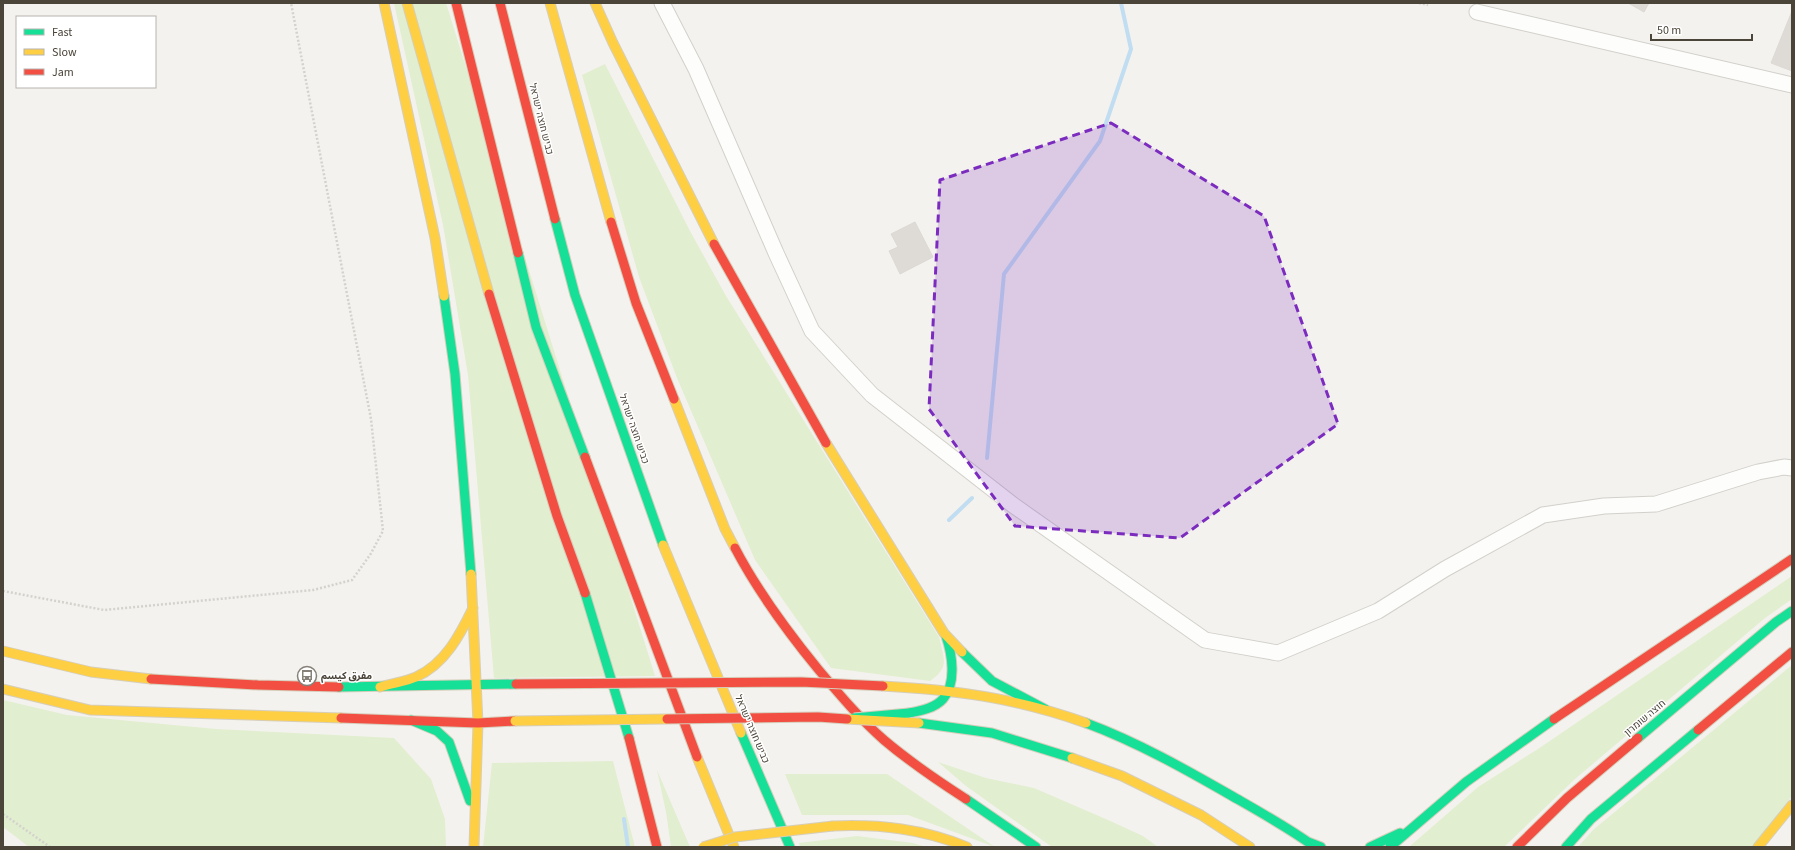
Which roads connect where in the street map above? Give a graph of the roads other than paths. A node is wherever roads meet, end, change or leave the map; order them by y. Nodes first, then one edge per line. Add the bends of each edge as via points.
1 (384, 3) edge
2 (407, 3) edge
3 (456, 3) edge
4 (500, 3) edge
5 (550, 3) edge
6 (595, 3) edge
7 (662, 3) edge
8 (1477, 12) dead end
9 (1792, 85) edge
10 (1792, 468) edge
11 (1792, 559) edge
12 (474, 607) junction
13 (1792, 611) edge
14 (944, 633) junction
15 (3, 650) edge
16 (1792, 652) edge
17 (477, 685) junction
18 (380, 687) junction
19 (3, 690) edge
20 (948, 691) junction
21 (1045, 710) junction
22 (854, 718) junction
23 (411, 720) junction
24 (478, 723) junction
25 (1792, 805) edge
26 (475, 813) junction
27 (1410, 827) junction
28 (1311, 844) edge
29 (474, 847) edge
30 (657, 847) edge
31 (703, 847) edge
32 (734, 847) edge
33 (790, 847) edge
34 (967, 847) edge
35 (1036, 847) edge
36 (1250, 847) edge
37 (1321, 847) edge
38 (1370, 847) edge
39 (1390, 847) edge
40 (1517, 847) edge
41 (1566, 847) edge
42 (1758, 847) edge

1 - 12 main road via 435,238 454,374
2 - 30 main road via 481,268 557,516 591,610 632,749
3 - 32 main road via 536,327 702,771
4 - 33 main road, כביש חוצה ישראל via 575,295 667,558
5 - 35 main road via 603,197 636,303 725,529 747,571 787,631 847,704 919,768
6 - 14 main road via 715,246 808,413
7 - 10 street via 696,69 812,331 884,405 1013,505 1205,640 1278,653 1378,611 1445,569 1543,515 1604,506 1656,504 1758,472
8 - 9 street
11 - 27 main road via 1541,728
12 - 17 main road
12 - 18 main road via 459,635 435,665 418,676
13 - 40 main road, חוצה שומרון via 1567,798
14 - 20 main road via 950,645 952,668
14 - 21 main road via 968,660 992,681
15 - 18 main road via 102,674 214,684
16 - 41 main road via 1591,819
17 - 18 main road
17 - 20 main road, bridge via 801,682
17 - 24 main road
19 - 23 main road via 90,710
20 - 21 main road via 996,697
20 - 22 main road, bridge via 935,705 919,712
21 - 28 main road via 1069,716 1145,749 1206,781
22 - 24 main road, bridge via 752,717
22 - 36 main road, bridge via 992,732 1050,750 1122,776 1201,815
23 - 24 main road
23 - 26 main road via 437,731 449,742
24 - 26 main road
25 - 42 main road
26 - 29 main road
27 - 38 main road
27 - 39 main road
28 - 37 main road
31 - 34 main road, bridge via 742,836 872,824 905,828 948,838

